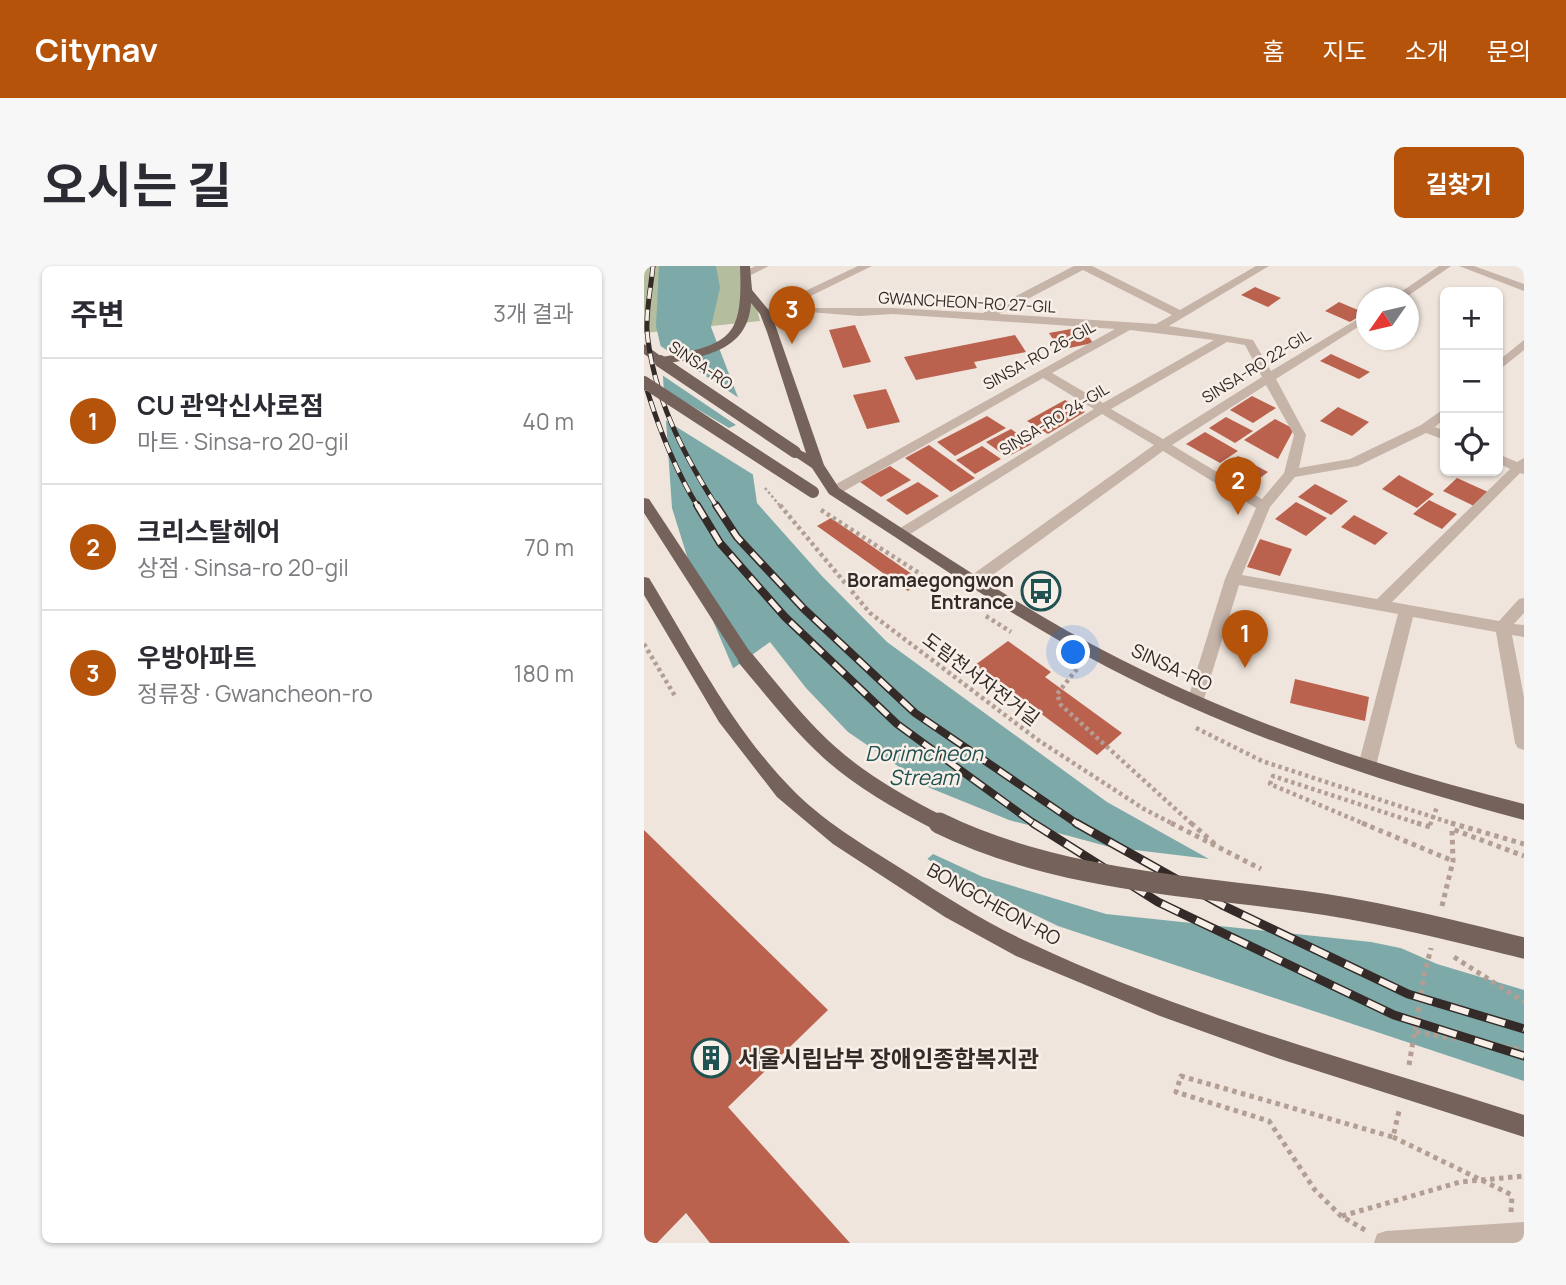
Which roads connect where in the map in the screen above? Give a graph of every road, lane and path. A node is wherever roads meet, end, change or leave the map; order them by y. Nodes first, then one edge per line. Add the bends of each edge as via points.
1 (764, 266) edge
2 (867, 266) edge
3 (1083, 266) edge
4 (1264, 266) edge
5 (1446, 266) edge
6 (1464, 266) edge
7 (1481, 268) edge
8 (745, 270) edge
9 (1413, 287) edge
10 (1524, 288) edge
11 (747, 291) junction
12 (765, 313) junction
13 (1181, 315) junction
14 (985, 317) junction
15 (1356, 324) edge
16 (1126, 327) junction
17 (1158, 328) junction
18 (1226, 338) junction
19 (1524, 344) edge
20 (644, 348) edge
21 (660, 361) junction
22 (1503, 363) edge
23 (1042, 373) junction
24 (1269, 379) junction
25 (644, 382) edge
26 (1102, 409) junction
27 (1444, 413) edge
28 (1426, 428) junction
29 (1440, 434) edge
30 (1163, 445) junction
31 (1503, 460) edge
32 (817, 466) junction
33 (1522, 466) edge
34 (1291, 474) junction
35 (765, 488) dead end
36 (834, 491) junction
37 (644, 502) edge
38 (1264, 506) junction
39 (902, 533) junction
40 (1233, 579) junction
41 (974, 581) junction
42 (644, 582) edge
43 (1524, 603) edge
44 (1380, 605) junction
45 (1407, 610) junction
46 (1503, 626) junction
47 (1524, 631) edge
48 (644, 644) edge
49 (1077, 669) dead end
50 (675, 696) dead end
51 (1195, 702) junction
52 (1038, 740) dead end
53 (1524, 743) edge
54 (1367, 766) junction
55 (1524, 812) edge
56 (1431, 817) dead end
57 (1224, 852) dead end
58 (1524, 856) edge
59 (1524, 948) edge
60 (1524, 1002) edge
61 (1524, 1050) edge
62 (1524, 1126) edge
63 (1524, 1176) edge
64 (1512, 1195) dead end
65 (1524, 1234) edge
66 (1387, 1243) edge

1 - 8 street
2 - 12 street
3 - 13 street
3 - 14 street
4 - 13 street
5 - 9 street
6 - 7 street
7 - 10 street
8 - 11 main road
11 - 12 main road
11 - 21 main road via 741,330 730,342
12 - 14 street, GWANCHEON-RO 27-GIL via 809,309
12 - 32 main road
13 - 17 street
14 - 16 street, GWANCHEON-RO 27-GIL
15 - 24 street, SINSA-RO 22-GIL
16 - 17 street, SINSA-RO 26-GIL
16 - 23 street, SINSA-RO 26-GIL
17 - 18 street, SINSA-RO 26-GIL
18 - 24 street, SINSA-RO 26-GIL via 1249,342
18 - 26 street, SINSA-RO 24-GIL
19 - 22 street
20 - 21 main road, SINSA-RO
21 - 32 main road, SINSA-RO, bridge
23 - 26 street
23 - 36 street, SINSA-RO 26-GIL
24 - 30 street, SINSA-RO 22-GIL
24 - 34 street via 1300,435
25 - 36 main road, bridge via 813,492
26 - 30 street
26 - 39 street, SINSA-RO 24-GIL
27 - 28 street
28 - 29 street
28 - 34 street via 1353,463
30 - 38 street
30 - 41 street, SINSA-RO 22-GIL
31 - 33 street
32 - 36 main road, SINSA-RO
33 - 44 street
34 - 38 street
35 - 52 path, 도림천서자전거길 via 870,613
36 - 39 main road, SINSA-RO
37 - 59 main road, bridge via 746,659 806,729 842,764 949,831 1111,878 1371,911
38 - 40 street
39 - 41 main road, SINSA-RO
40 - 44 street
40 - 51 street
41 - 51 main road, SINSA-RO via 1113,663
42 - 62 main road, BONGCHEON-RO via 706,688 785,794 856,850 939,903 1039,957 1224,1029
43 - 46 street
44 - 45 street
45 - 46 street
45 - 54 street
46 - 47 street
46 - 53 street
48 - 50 path
49 - 57 path via 1057,694 1061,705
51 - 54 main road, SINSA-RO
54 - 55 main road, SINSA-RO via 1446,793
56 - 58 path via 1430,827 1273,776 1270,784 1453,861 1451,829
60 - 61 path, bridge via 1432,944 1416,1032
63 - 64 path, bridge via 1460,1182 1341,1216 1315,1190 1269,1121 1176,1093 1181,1076 1393,1137
65 - 66 street

